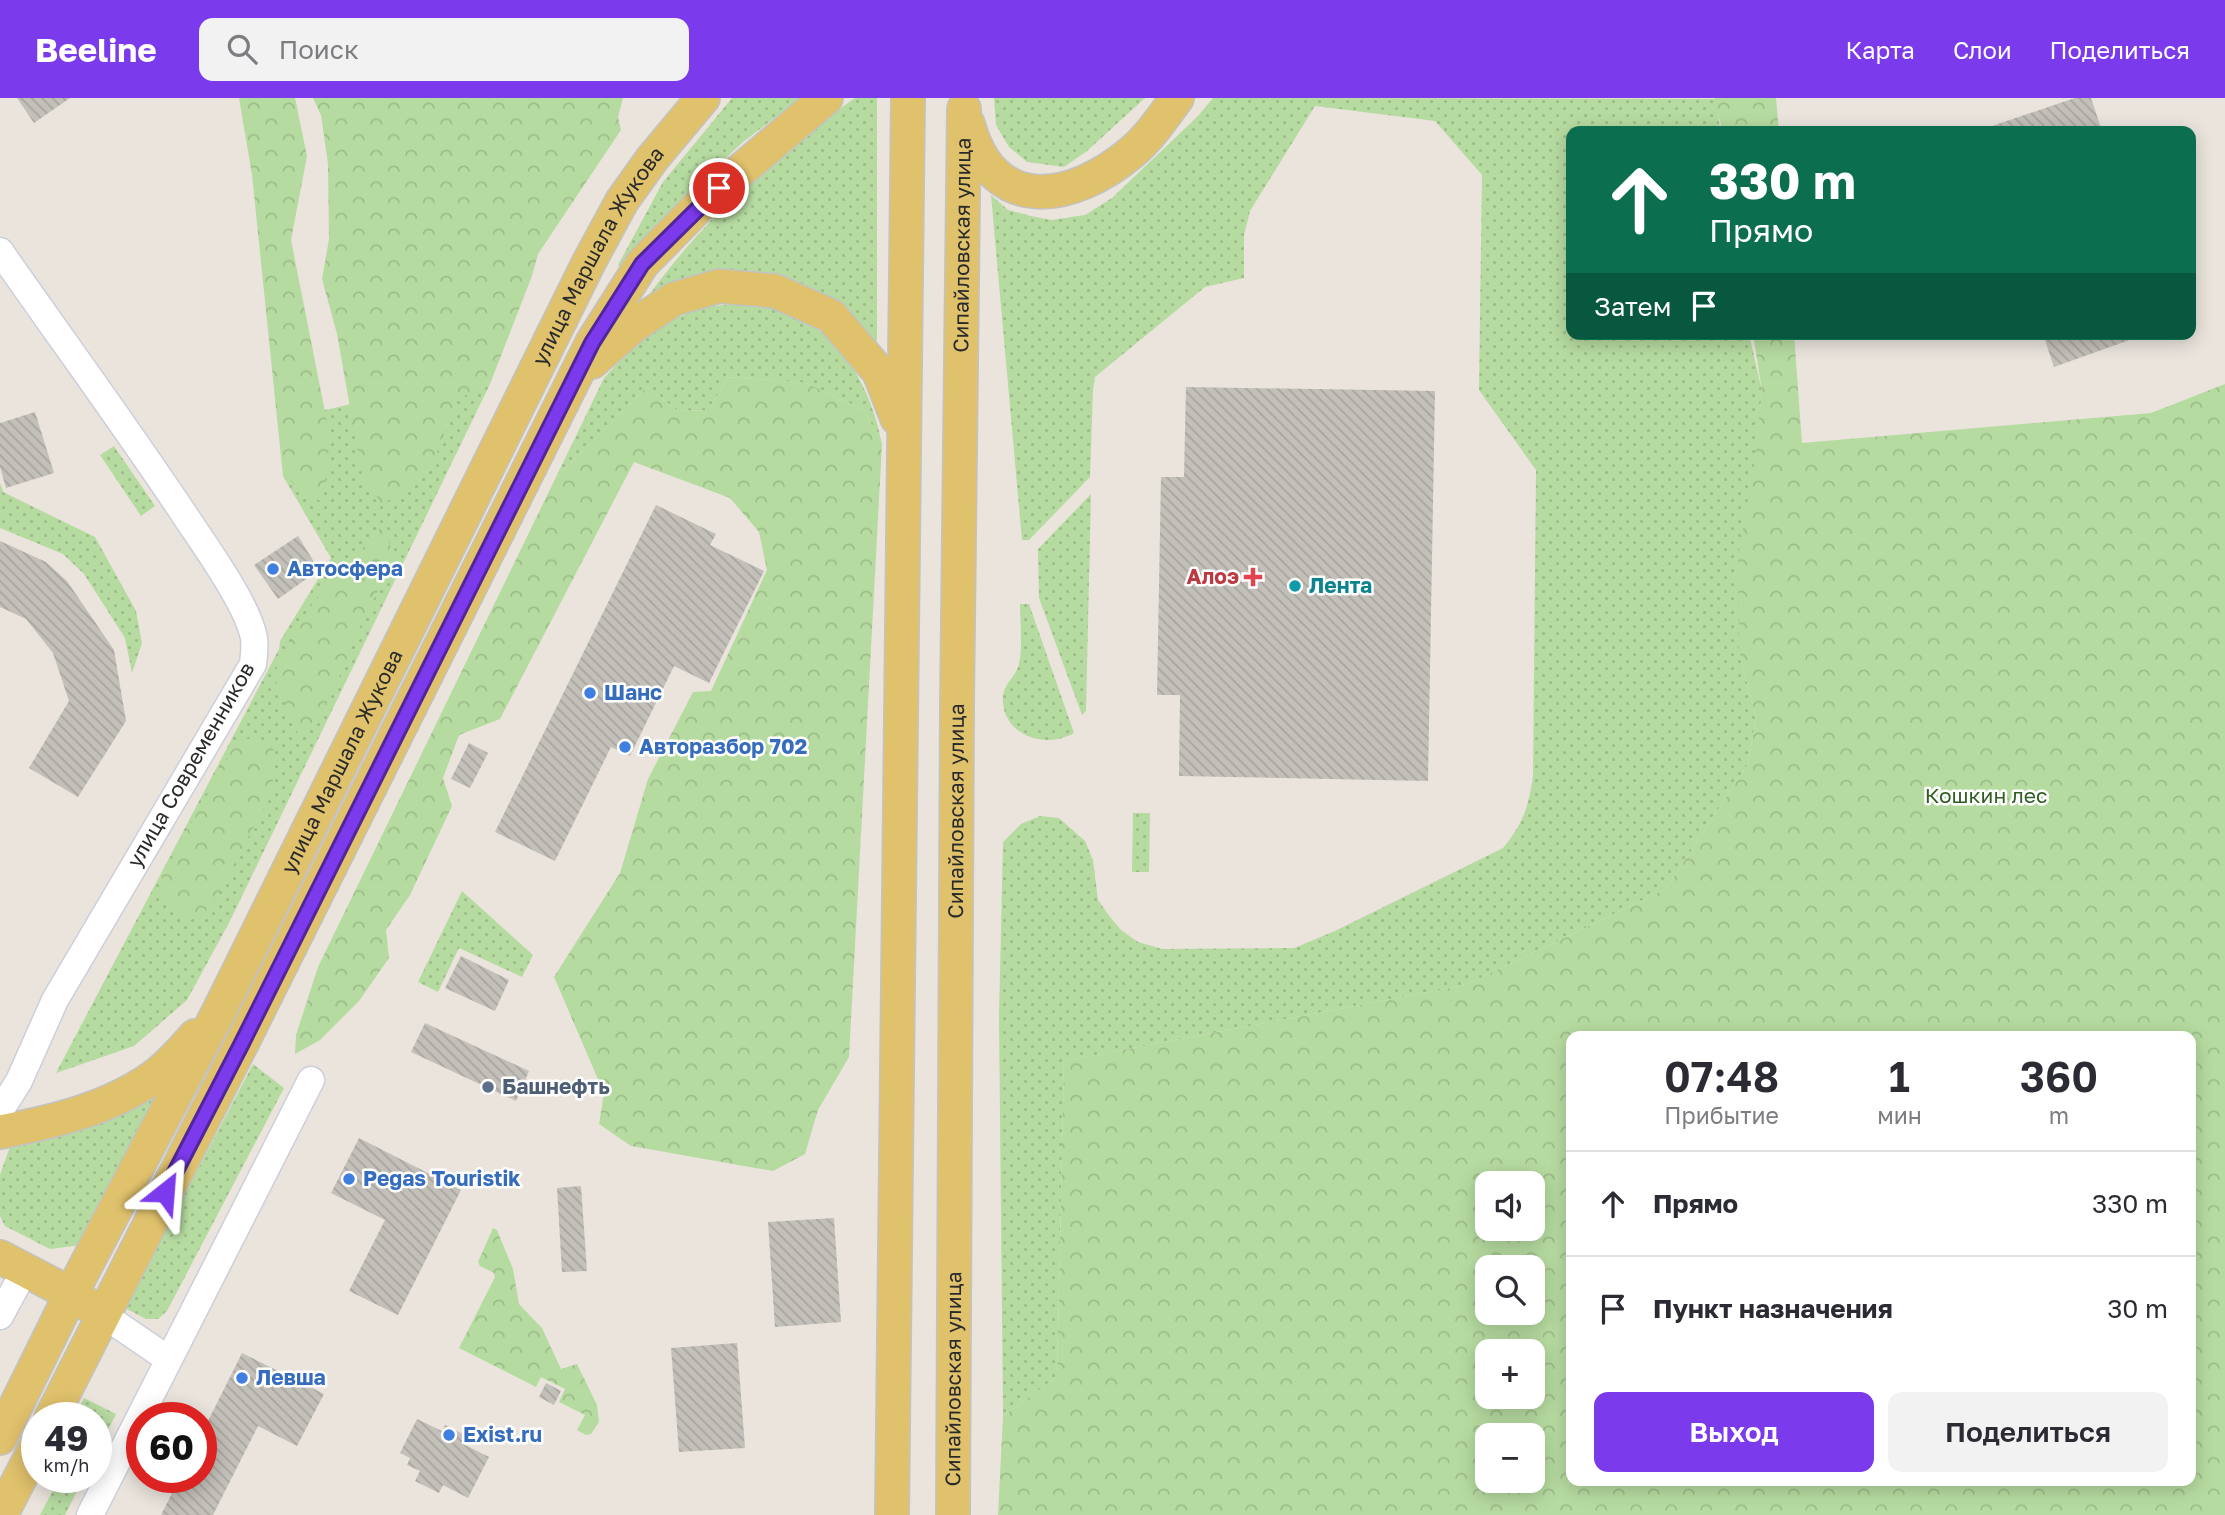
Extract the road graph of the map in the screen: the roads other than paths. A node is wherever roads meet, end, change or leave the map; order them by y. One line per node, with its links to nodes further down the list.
1 (703, 98): 9 (main road, улица Маршала Жукова)
2 (826, 98): 7 (main road, улица Маршала Жукова)
3 (1177, 98): 4 (main road)
4 (964, 104): 24 (main road, Сипайловская улица)
5 (907, 105): 8 (main road)
6 (0, 251): 11 (street, улица Современников)
7 (566, 393): 8 (main road); 15 (main road, улица Маршала Жукова)
8 (903, 432): 23 (main road)
9 (220, 1009): 12 (main road); 14 (main road, улица Маршала Жукова)
10 (311, 1080): 17 (street)
11 (0, 1111)
12 (0, 1132)
13 (12, 1264): 14 (main road); 16 (street)
14 (71, 1294): 15 (main road); 19 (main road, улица Маршала Жукова)
15 (102, 1314): 17 (street); 18 (main road, улица Маршала Жукова)
16 (0, 1316)
17 (168, 1359): 22 (street)
18 (59, 1402)
19 (0, 1438)
20 (21, 1476): 21 (main road)
21 (1, 1515)
22 (90, 1515)
23 (892, 1515)
24 (953, 1515)

